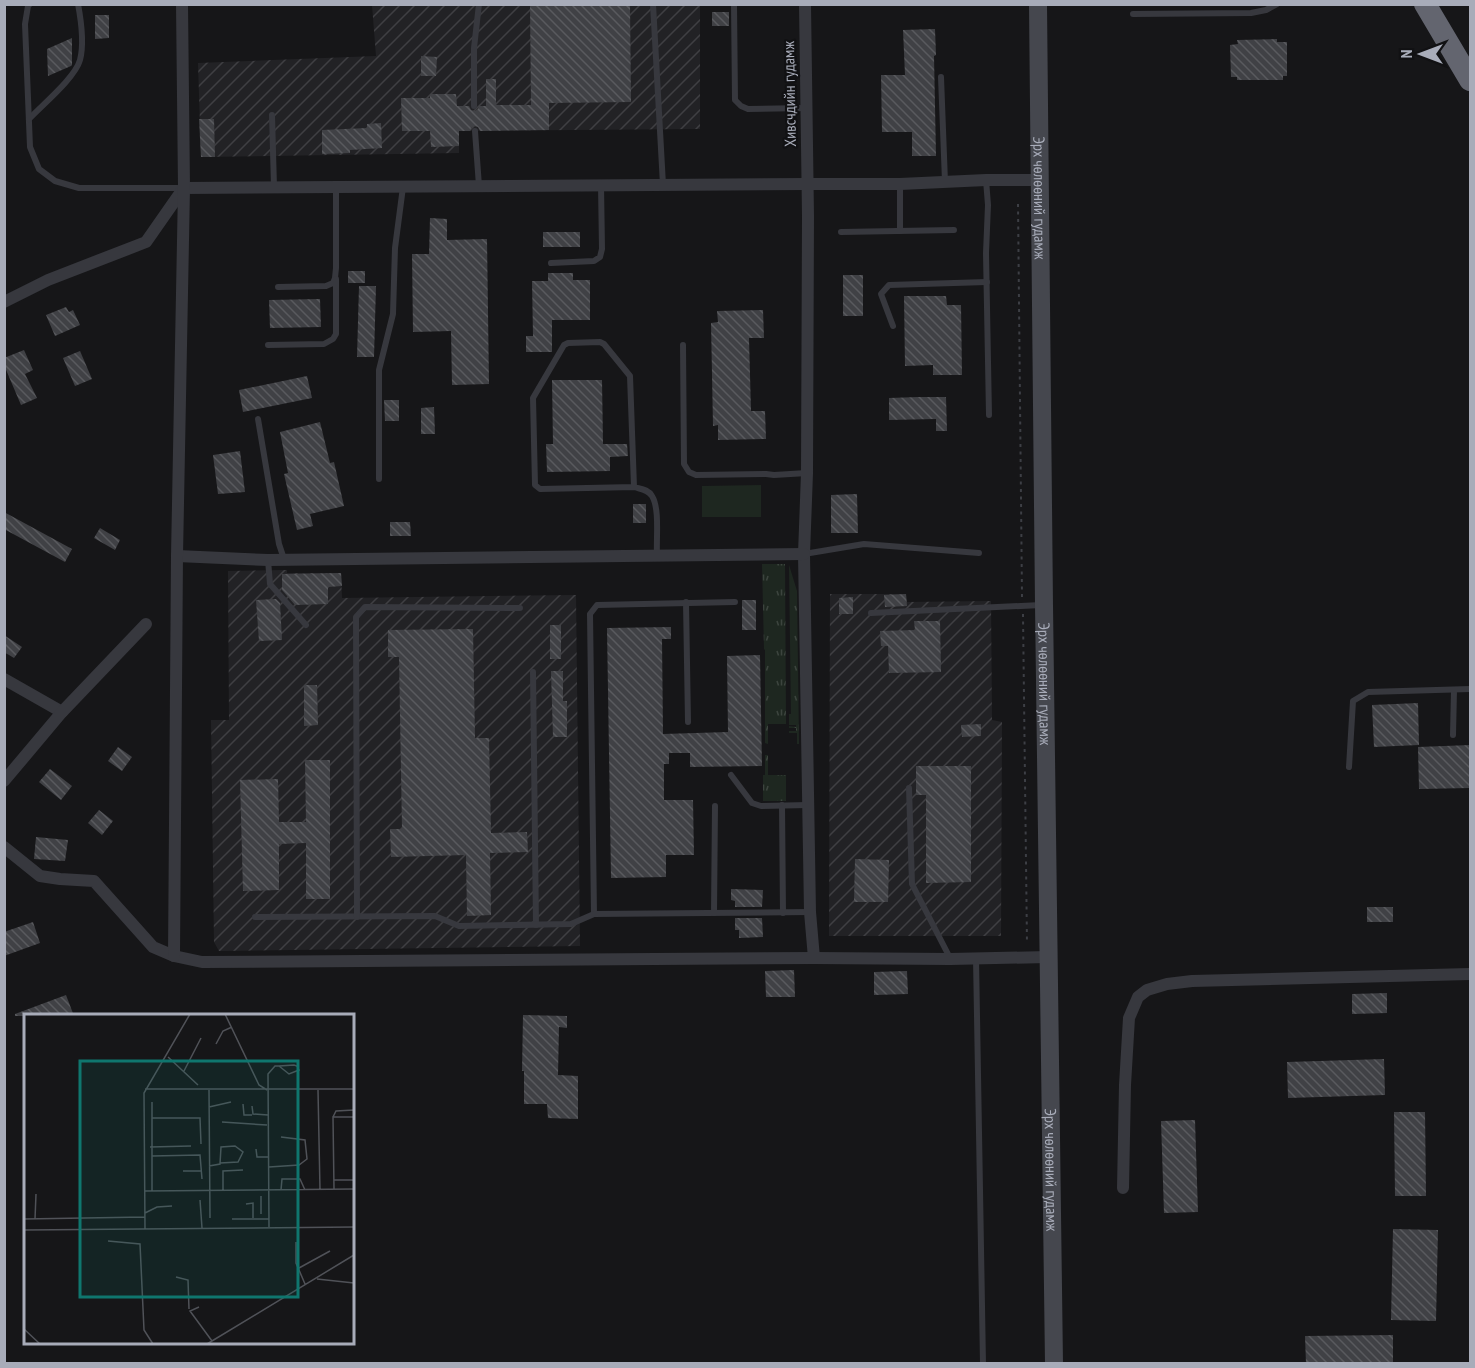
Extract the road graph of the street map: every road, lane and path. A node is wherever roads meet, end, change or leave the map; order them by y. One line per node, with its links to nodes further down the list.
1 (30, 4): 17 (lane)
2 (78, 4): 17 (lane)
3 (182, 4): 30 (street)
4 (479, 4): 14 (lane)
5 (653, 4): 25 (lane)
6 (734, 4): 15 (lane)
7 (805, 4): 15 (street, Хивсчдийн гудамж)
8 (1038, 4): 20 (main road, Эрх чөлөөний гудамж)
9 (1277, 4): 11 (lane)
10 (1425, 4): 13 (highway)
11 (1133, 14)
12 (941, 76): 21 (lane)
13 (1470, 80)
14 (474, 106)
15 (806, 108): 22 (street, Хивсчдийн гудамж)
16 (272, 115): 27 (lane)
17 (29, 120): 30 (lane)
18 (475, 131): 26 (lane)
19 (986, 180): 20 (street); 21 (street); 37 (lane)
20 (1040, 180): 58 (main road, Эрх чөлөөний гудамж)
21 (945, 182): 23 (street)
22 (807, 184): 23 (street); 25 (street); 47 (street, Хивсчдийн гудамж)
23 (900, 184): 33 (lane)
24 (601, 185): 25 (street); 26 (street); 35 (lane)
25 (663, 185)
26 (479, 186): 29 (street)
27 (274, 187): 28 (street); 30 (street)
28 (336, 187): 29 (street); 36 (lane)
29 (403, 187): 48 (lane)
30 (184, 188): 39 (street); 53 (street)
31 (1018, 204): 59 (path)
32 (954, 230): 33 (lane)
33 (900, 231): 34 (lane)
34 (841, 232)
35 (551, 263)
36 (336, 268): 38 (lane); 43 (lane)
37 (987, 282): 40 (lane); 45 (lane)
38 (278, 287)
39 (4, 302)
40 (893, 326)
41 (557, 343): 42 (lane)
42 (568, 343): 49 (lane); 49 (lane)
43 (267, 345)
44 (682, 345): 47 (lane)
45 (989, 415)
46 (258, 419): 54 (lane)
47 (807, 473): 51 (street, Хивсчдийн гудамж)
48 (379, 479)
49 (634, 487): 52 (lane)
50 (979, 553): 51 (lane)
51 (804, 554): 52 (street); 76 (street, Хивсчдийн гудамж)
52 (657, 555): 54 (street)
53 (177, 556): 55 (street); 86 (street)
54 (284, 559): 55 (street)
55 (267, 561): 63 (lane)
56 (686, 602): 57 (lane); 69 (lane); 82 (lane)
57 (735, 602)
58 (1044, 605): 59 (lane); 88 (main road, Эрх чөлөөний гудамж)
59 (1023, 607): 61 (lane); 87 (path)
60 (520, 608): 84 (lane)
61 (871, 613)
62 (146, 624): 68 (street)
63 (306, 626)
64 (533, 672): 85 (lane)
65 (4, 679): 68 (street)
66 (1470, 689): 67 (lane)
67 (1454, 690): 70 (lane); 71 (lane)
68 (62, 712): 73 (street)
69 (688, 722)
70 (1453, 735)
71 (1349, 767)
72 (731, 775): 75 (lane)
73 (4, 781)
74 (909, 788): 91 (lane)
75 (782, 805): 76 (lane); 81 (lane)
76 (809, 805): 79 (street, Хивсчдийн гудамж)
77 (715, 806): 80 (lane)
78 (4, 847): 86 (street)
79 (810, 912): 81 (lane); 89 (street, Хивсчдийн гудамж)
80 (714, 913): 81 (lane); 82 (lane)
81 (783, 913)
82 (594, 914): 85 (lane)
83 (255, 917): 84 (lane)
84 (357, 917): 85 (lane)
85 (536, 925)
86 (174, 956): 89 (street)
87 (1027, 956): 88 (street); 90 (street)
88 (1048, 957): 95 (main road, Эрх чөлөөний гудамж)
89 (814, 958): 91 (street)
90 (976, 958): 91 (street); 94 (lane)
91 (950, 959)
92 (1470, 974): 93 (street)
93 (1124, 1188)
94 (982, 1364)
95 (1054, 1364)

